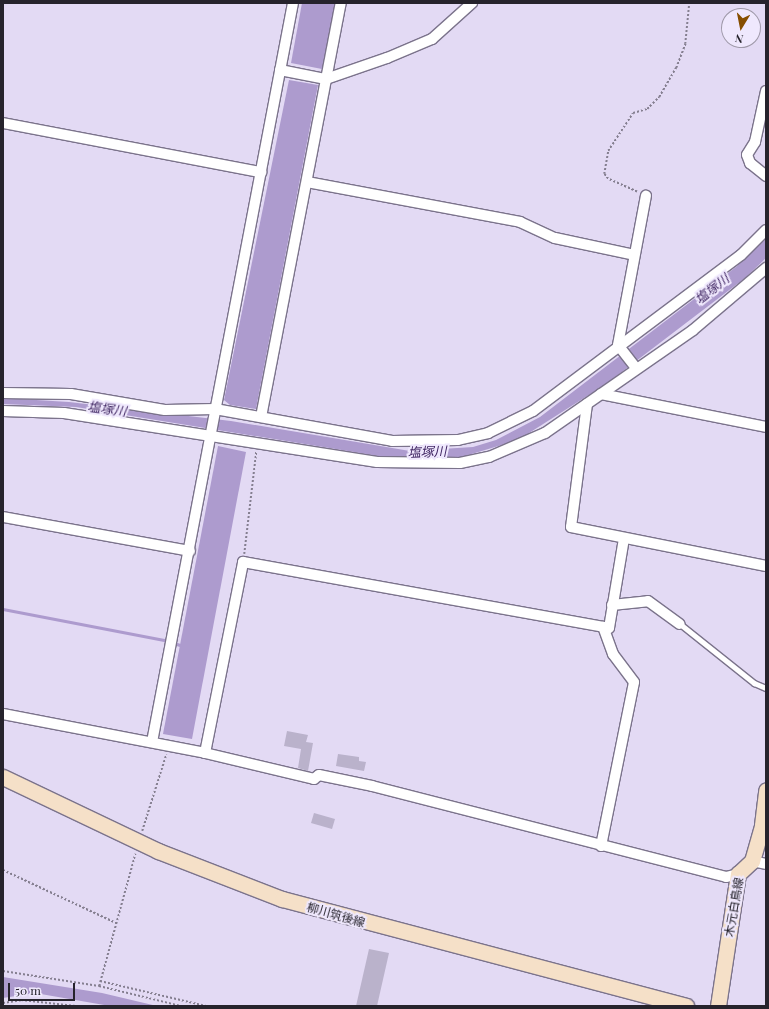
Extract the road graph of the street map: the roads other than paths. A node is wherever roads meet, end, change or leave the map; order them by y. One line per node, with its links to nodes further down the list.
1 (293, 3): 4 (street)
2 (341, 3): 5 (street)
3 (472, 3): 5 (street)
4 (280, 70): 5 (street); 8 (street)
5 (326, 78): 10 (street)
6 (766, 91): 9 (street)
7 (3, 123): 8 (street)
8 (261, 172): 20 (street)
9 (766, 176)
10 (307, 182): 13 (street); 22 (street)
11 (646, 196): 13 (street)
12 (766, 230): 15 (street)
13 (634, 255): 15 (street)
14 (766, 268): 16 (street)
15 (620, 348): 16 (street); 22 (street)
16 (636, 368): 18 (street)
17 (3, 393): 20 (street)
18 (601, 394): 19 (street); 23 (street)
19 (587, 404): 24 (street); 26 (street)
20 (215, 408): 22 (street); 24 (street)
21 (3, 411): 24 (street)
22 (261, 417)
23 (766, 427)
24 (209, 437): 27 (street)
25 (3, 516): 27 (street)
26 (624, 538): 28 (street); 29 (street)
27 (190, 551): 34 (street)
28 (766, 566)
29 (612, 606): 30 (street); 31 (street)
30 (680, 624): 32 (lane)
31 (603, 628): 35 (street); 38 (street)
32 (766, 688)
33 (3, 714): 34 (street)
34 (152, 742): 35 (street)
35 (205, 753): 38 (street)
36 (3, 777): 41 (main road, 柳川筑後線)
37 (766, 790): 39 (main road, 木元白鳥線)
38 (601, 846): 40 (street)
39 (759, 862): 40 (main road, 木元白鳥線)
40 (738, 874): 42 (main road, 木元白鳥線)
41 (686, 1006)
42 (718, 1006)

